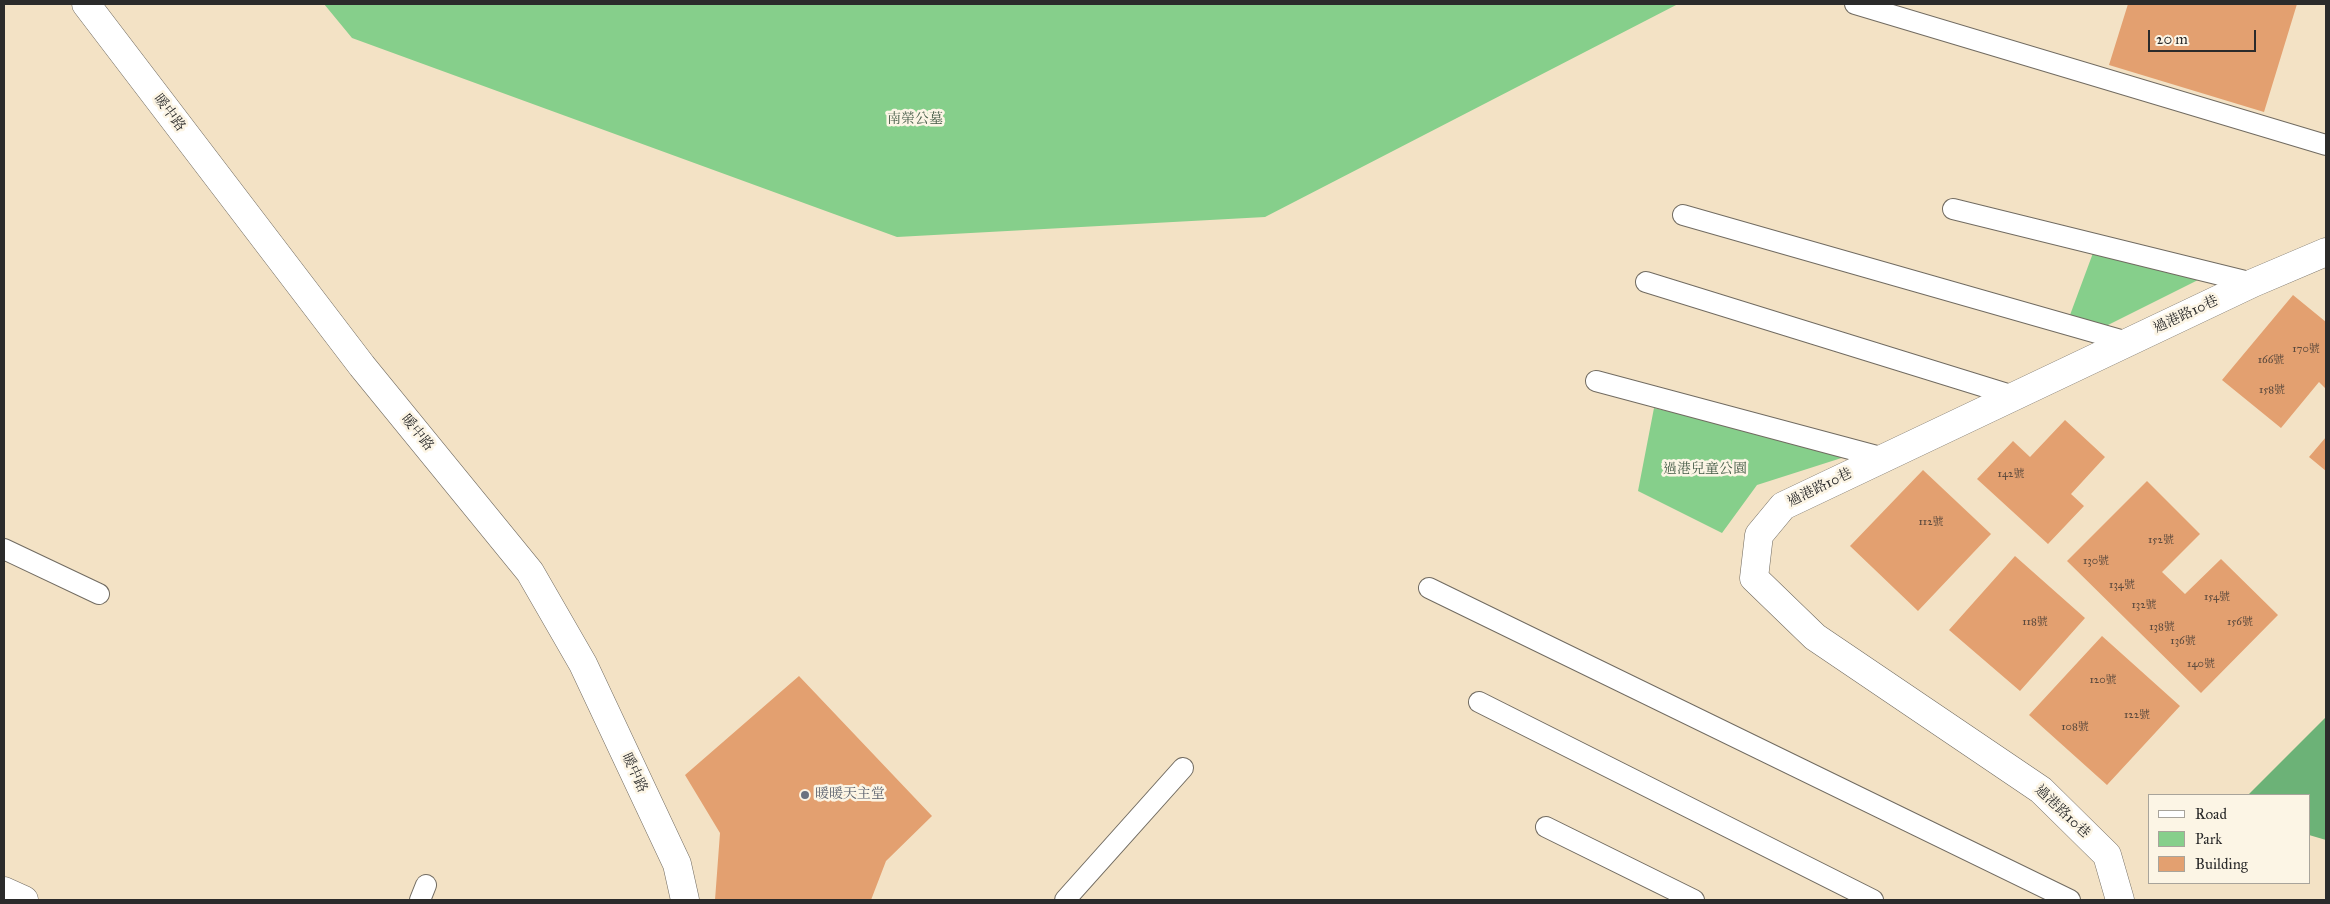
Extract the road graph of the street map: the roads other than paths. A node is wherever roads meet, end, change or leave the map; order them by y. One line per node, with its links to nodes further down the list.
1 (86, 4): 21 (street, 暖中路)
2 (1855, 4): 3 (lane)
3 (2326, 145)
4 (1953, 209): 8 (lane)
5 (1683, 215): 9 (lane)
6 (2326, 252): 8 (street, 過港路10巷)
7 (1646, 282): 11 (lane)
8 (2253, 283): 9 (street, 過港路10巷)
9 (2128, 342): 11 (street, 過港路10巷)
10 (1596, 381): 12 (lane)
11 (2014, 396): 12 (street, 過港路10巷)
12 (1884, 458): 26 (street, 過港路10巷)
13 (4, 549): 15 (lane)
14 (1429, 588): 25 (lane)
15 (99, 594)
16 (1479, 702): 24 (lane)
17 (1183, 768): 22 (lane)
18 (1546, 827): 23 (lane)
19 (4, 891): 20 (street)
20 (24, 900)
21 (685, 900)
22 (1065, 900)
23 (1694, 900)
24 (1873, 900)
25 (2070, 900)
26 (2120, 900)

